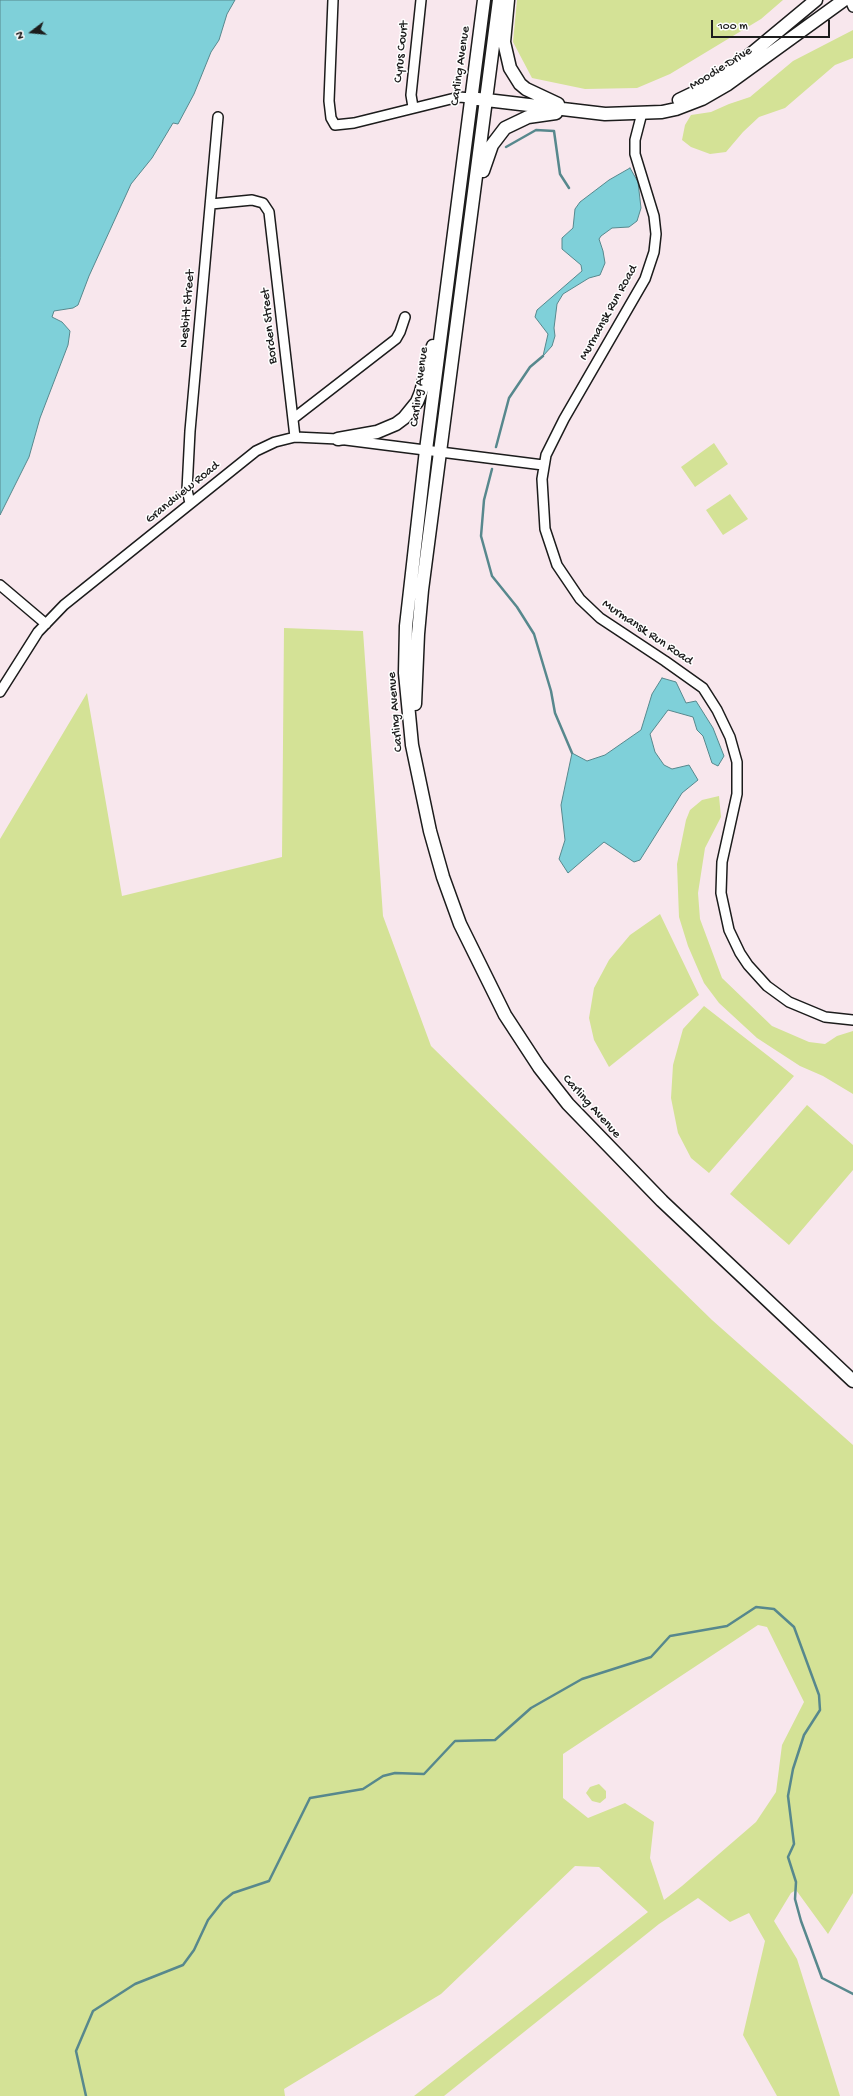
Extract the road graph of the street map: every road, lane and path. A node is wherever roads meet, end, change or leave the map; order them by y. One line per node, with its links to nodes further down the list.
1 (333, 0): 12 (street)
2 (421, 0): 12 (street, Cyrus Court)
3 (484, 0): 10 (main road, Carling Avenue)
4 (499, 0): 11 (main road, Carling Avenue)
5 (508, 0): 13 (main road)
6 (816, 0): 14 (main road, Moodie Drive)
7 (844, 0): 14 (main road, Moodie Drive)
8 (850, 0): 9 (street)
9 (853, 7)
10 (471, 98): 11 (main road, Moodie Drive); 12 (street); 18 (main road, Carling Avenue)
11 (486, 100): 13 (main road, Moodie Drive); 17 (main road, Carling Avenue)
12 (413, 107)
13 (578, 112): 14 (main road, Moodie Drive); 17 (main road)
14 (642, 113): 25 (street, Murmansk Run Road)
15 (218, 117): 16 (street, Nesbitt Street)
16 (211, 204): 20 (street, Borden Street); 26 (street, Nesbitt Street)
17 (471, 219): 24 (main road, Carling Avenue)
18 (447, 291): 22 (main road); 23 (main road, Carling Avenue)
19 (405, 317): 20 (street)
20 (294, 418): 21 (street, Borden Street)
21 (295, 437): 22 (street, Grandview Road); 26 (street, Grandview Road)
22 (338, 439): 23 (street, Grandview Road)
23 (426, 450): 24 (street, Grandview Road); 30 (main road, Carling Avenue)
24 (440, 452): 25 (street, Grandview Road); 30 (main road, Carling Avenue)
25 (543, 465): 31 (street, Murmansk Run Road)
26 (190, 503): 28 (street, Grandview Road)
27 (0, 585): 28 (street)
28 (46, 624): 29 (street, Grandview Road)
29 (0, 692)
30 (418, 779): 32 (main road, Carling Avenue)
31 (853, 1020)
32 (853, 1381)

